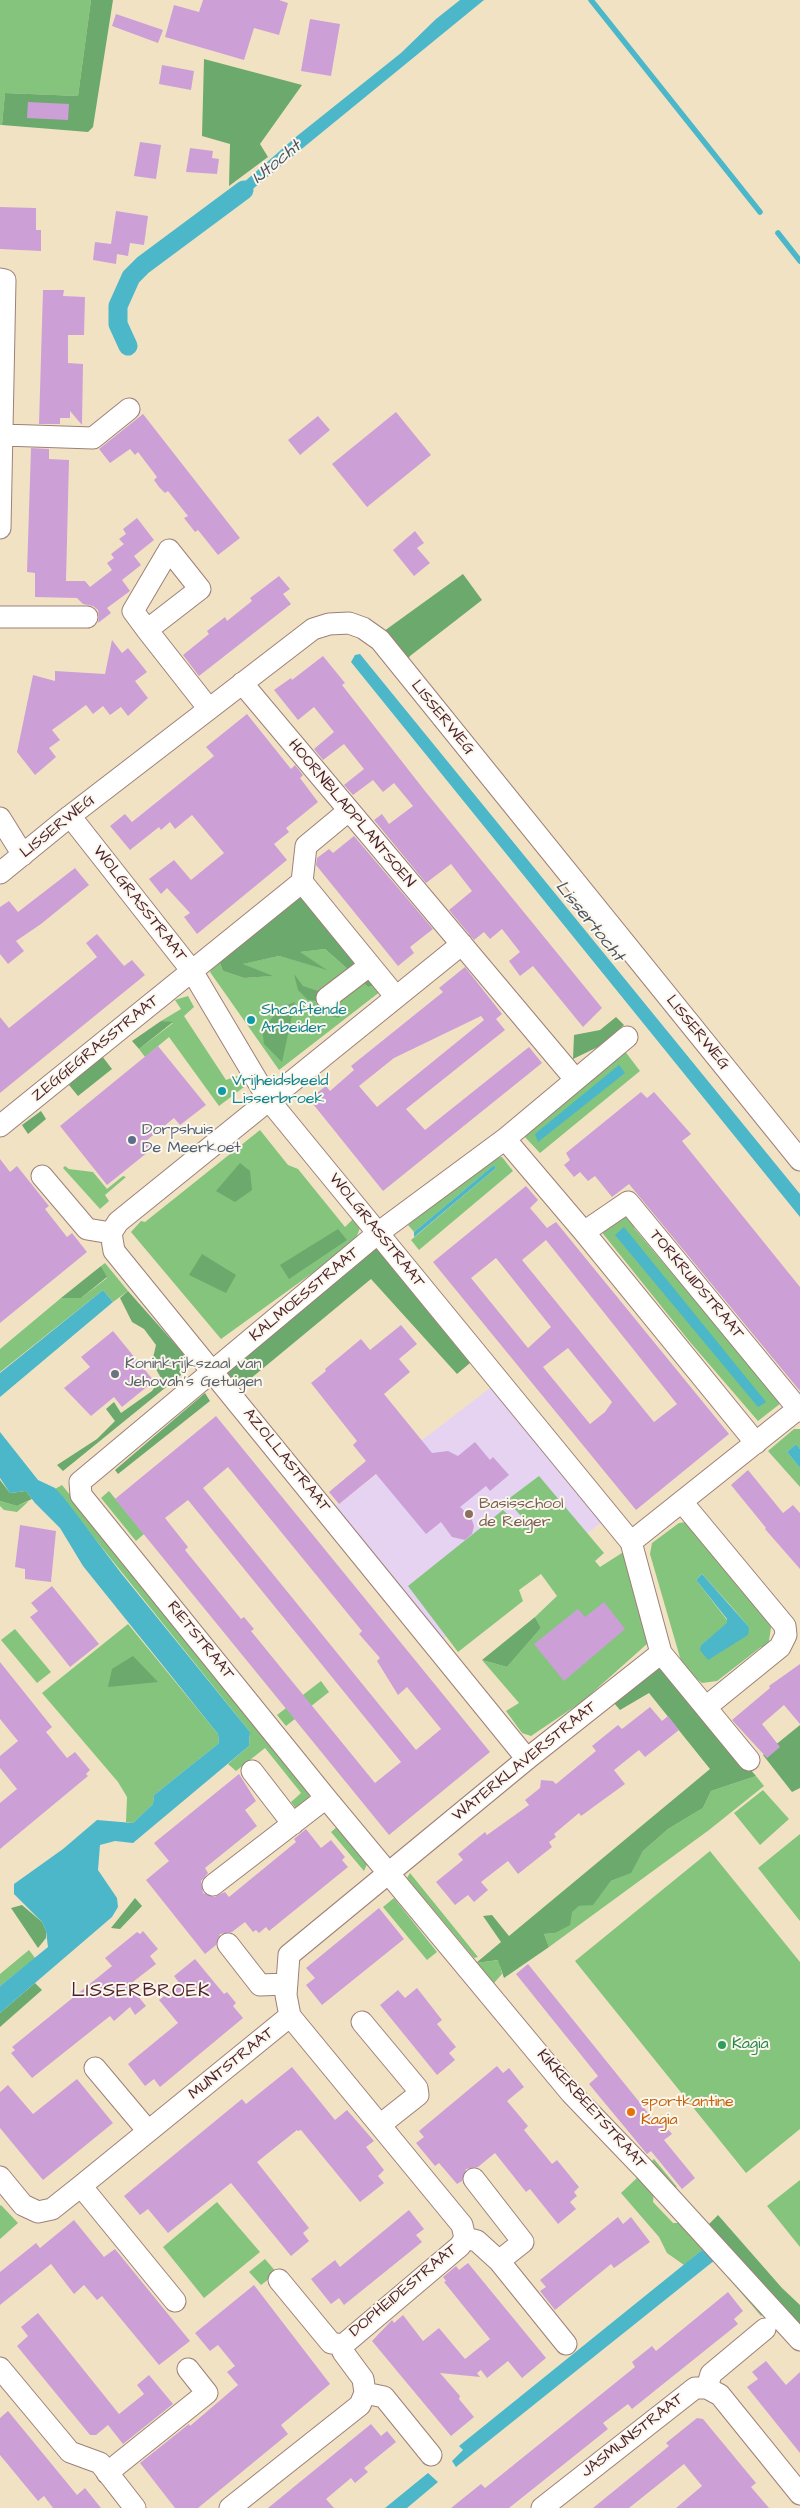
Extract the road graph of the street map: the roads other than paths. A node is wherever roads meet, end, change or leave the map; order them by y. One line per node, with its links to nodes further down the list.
1 (0, 279): 3 (street)
2 (129, 408): 3 (street)
3 (3, 435): 4 (street)
4 (0, 528)
5 (0, 616): 6 (street)
6 (87, 617)
7 (147, 630): 9 (street)
8 (242, 683): 9 (street, LISSERWEG); 16 (street, HOORNBLADPLANTSOEN); 26 (street, LISSERWEG)
9 (209, 709): 10 (street, LISSERWEG)
10 (70, 816): 13 (street, LISSERWEG); 18 (street, WOLGRASSTRAAT)
11 (341, 817): 15 (street, HOORNBLADPLANTSOEN)
12 (0, 818): 13 (street)
13 (23, 855): 14 (street, LISSERWEG)
14 (0, 873)
15 (302, 882): 17 (street); 18 (street)
16 (462, 944): 19 (street); 22 (street, HOORNBLADPLANTSOEN)
17 (369, 966): 19 (street); 20 (street)
18 (192, 971): 23 (street, WOLGRASSTRAAT); 24 (street, ZEGGEGRASSTRAAT)
19 (396, 997): 23 (street)
20 (327, 998)
21 (627, 1037): 22 (street, KALMOESSTRAAT)
22 (575, 1079): 25 (street, KALMOESSTRAAT)
23 (268, 1099): 29 (street); 30 (street, WOLGRASSTRAAT)
24 (0, 1126)
25 (505, 1139): 28 (street); 30 (street, KALMOESSTRAAT)
26 (800, 1160)
27 (42, 1176): 29 (street)
28 (584, 1232): 32 (street, TORKRUIDSTRAAT); 33 (street)
29 (111, 1233): 31 (street, AZOLLASTRAAT)
30 (378, 1233): 31 (street, KALMOESSTRAAT); 36 (street, WOLGRASSTRAAT)
31 (214, 1372): 34 (street, KALMOESSTRAAT); 39 (street, AZOLLASTRAAT)
32 (799, 1410): 33 (street, TORKRUIDSTRAAT)
33 (756, 1443): 35 (street, TORKRUIDSTRAAT)
34 (80, 1482): 42 (street, RIETSTRAAT)
35 (682, 1502): 36 (street, TORKRUIDSTRAAT); 38 (street)
36 (631, 1542): 37 (street, WOLGRASSTRAAT)
37 (661, 1653): 38 (street); 39 (street, WATERKLAVERSTRAAT)
38 (706, 1707): 40 (street)
39 (527, 1759): 44 (street, WATERKLAVERSTRAAT)
40 (749, 1760)
41 (252, 1771): 43 (street)
42 (326, 1798): 43 (street); 44 (street, RIETSTRAAT)
43 (293, 1824): 45 (street)
44 (390, 1873): 47 (street, MUNTSTRAAT); 61 (street, KIKKERBEETSTRAAT)
45 (213, 1886)
46 (228, 1944): 47 (street)
47 (287, 1984): 48 (street, MUNTSTRAAT)
48 (290, 2016): 51 (street, DOPHEIDESTRAAT); 52 (street, MUNTSTRAAT)
49 (362, 2022): 51 (street)
50 (95, 2068): 52 (street)
51 (380, 2125): 56 (street, DOPHEIDESTRAAT)
52 (148, 2131): 54 (street, MUNTSTRAAT)
53 (474, 2179): 57 (street)
54 (81, 2186): 55 (street, MUNTSTRAAT); 59 (street)
55 (3, 2187)
56 (465, 2238): 57 (street, DOPHEIDESTRAAT); 63 (street, DOPHEIDESTRAAT)
57 (499, 2261): 62 (street, DOPHEIDESTRAAT)
58 (279, 2280): 63 (street, DOPHEIDESTRAAT)
59 (175, 2301)
60 (765, 2329): 66 (street)
61 (800, 2340)
62 (566, 2344)
63 (343, 2345): 67 (street, DOPHEIDESTRAAT)
64 (0, 2368): 69 (street)
65 (188, 2369): 69 (street)
66 (707, 2388): 70 (street); 73 (street, JASMIJNSTRAAT)
67 (365, 2393): 68 (street); 72 (street)
68 (431, 2455)
69 (107, 2472): 71 (street)
70 (800, 2494)
71 (135, 2508)
72 (230, 2508)
73 (542, 2508)

